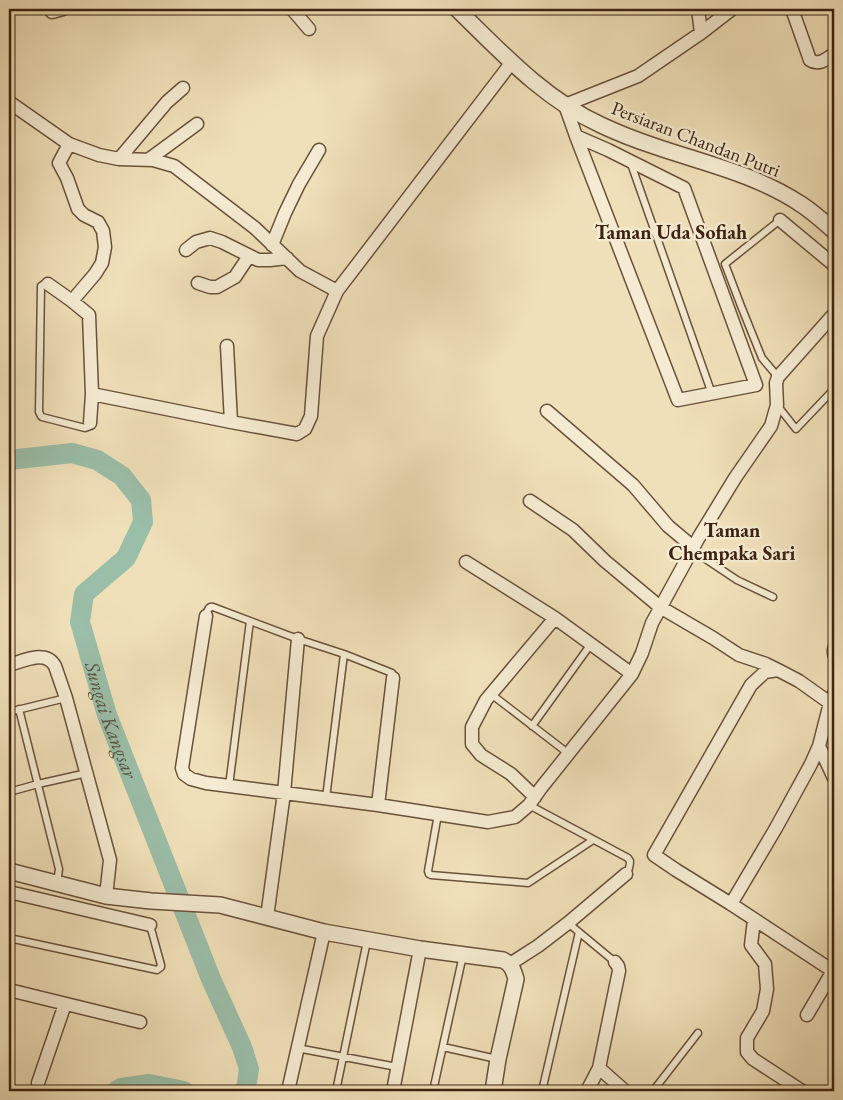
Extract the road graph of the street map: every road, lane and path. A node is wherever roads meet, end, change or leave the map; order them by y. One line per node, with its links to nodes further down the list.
1 (292, 9): 6 (street)
2 (456, 9): 9 (street, Persiaran Chandan Putri)
3 (698, 9): 7 (street)
4 (732, 9): 7 (street)
5 (792, 9): 8 (street)
6 (309, 29)
7 (701, 33): 12 (street)
8 (834, 54)
9 (512, 62): 12 (street, Persiaran Chandan Putri); 29 (street)
10 (183, 88): 17 (street)
11 (9, 102): 15 (street)
12 (565, 105): 14 (street); 21 (street, Persiaran Chandan Putri)
13 (197, 124): 18 (street)
14 (576, 136): 19 (street); 36 (street)
15 (69, 144): 17 (street); 30 (street)
16 (319, 150): 22 (street)
17 (119, 159): 18 (street)
18 (148, 160): 22 (street)
19 (630, 160): 36 (lane); 36 (street)
20 (780, 220): 26 (street); 33 (lane)
21 (834, 232)
22 (272, 245): 25 (street)
23 (186, 250): 24 (street)
24 (249, 256): 25 (street); 27 (street)
25 (287, 258): 29 (street)
26 (834, 265)
27 (198, 283)
28 (48, 284): 30 (street); 40 (lane)
29 (336, 291): 39 (street)
30 (72, 301): 35 (street)
31 (834, 314): 33 (street)
32 (227, 346): 39 (street)
33 (778, 376): 37 (street)
34 (834, 389): 37 (lane)
35 (92, 394): 39 (street); 40 (street)
36 (712, 394)
37 (777, 405): 42 (street)
38 (547, 411): 42 (street)
39 (231, 422)
40 (90, 423)
41 (530, 501): 45 (street)
42 (692, 549): 44 (lane); 45 (street)
43 (466, 562): 47 (street)
44 (773, 596)
45 (660, 607): 55 (street); 56 (street)
46 (206, 616): 48 (lane); 69 (street)
47 (555, 618): 51 (street); 58 (street)
48 (250, 621): 49 (lane); 69 (lane)
49 (298, 639): 52 (lane); 71 (street)
50 (834, 640): 53 (lane)
51 (591, 644): 56 (street); 63 (lane)
52 (344, 654): 57 (lane); 72 (lane)
53 (834, 659)
54 (9, 665): 59 (street)
55 (778, 670): 60 (street); 82 (street)
56 (632, 674): 65 (street)
57 (393, 678): 74 (street)
58 (491, 694): 63 (lane); 73 (street)
59 (66, 698): 61 (lane); 66 (street)
60 (832, 698): 64 (street)
61 (19, 709): 62 (lane); 68 (lane)
62 (9, 712)
63 (532, 726): 65 (lane)
64 (819, 746): 67 (street); 82 (street)
65 (568, 754): 73 (street)
66 (87, 773): 68 (lane); 81 (street)
67 (834, 778)
68 (38, 784): 70 (lane); 79 (lane)
69 (228, 786): 71 (street)
70 (9, 792)
71 (284, 793): 72 (street); 83 (street)
72 (326, 798): 74 (street)
73 (532, 801): 75 (street); 76 (lane)
74 (378, 805): 75 (street)
75 (438, 814): 76 (lane)
76 (593, 840): 78 (lane)
77 (9, 871): 79 (street)
78 (626, 874): 85 (street)
79 (57, 884): 81 (street)
80 (9, 892): 86 (street)
81 (106, 896): 83 (street)
82 (731, 904): 84 (street)
83 (268, 917): 87 (street)
84 (754, 920): 95 (street); 117 (street)
85 (568, 923): 88 (lane); 94 (street)
86 (150, 925): 89 (lane)
87 (324, 932): 90 (street); 102 (street)
88 (579, 932): 93 (lane); 113 (lane)
89 (9, 938)
90 (367, 940): 91 (street); 103 (lane)
91 (420, 949): 92 (street); 105 (street)
92 (463, 955): 94 (street); 101 (lane)
93 (615, 962): 106 (street)
94 (510, 964): 104 (street)
95 (834, 970): 98 (street)
96 (9, 990): 97 (street)
97 (65, 1004): 99 (street); 107 (street)
98 (807, 1015)
99 (140, 1022)
100 (698, 1033): 116 (lane)
101 (443, 1047): 104 (lane); 111 (lane)
102 (298, 1048): 103 (lane); 108 (street)
103 (342, 1057): 105 (lane); 109 (lane)
104 (498, 1059): 112 (street)
105 (397, 1067): 110 (street)
106 (599, 1068): 114 (street); 115 (street)
107 (38, 1083)
108 (288, 1091)
109 (336, 1091)
110 (393, 1091)
111 (433, 1091)
112 (493, 1091)
113 (542, 1091)
114 (587, 1091)
115 (625, 1091)
116 (653, 1091)
117 (802, 1091)

